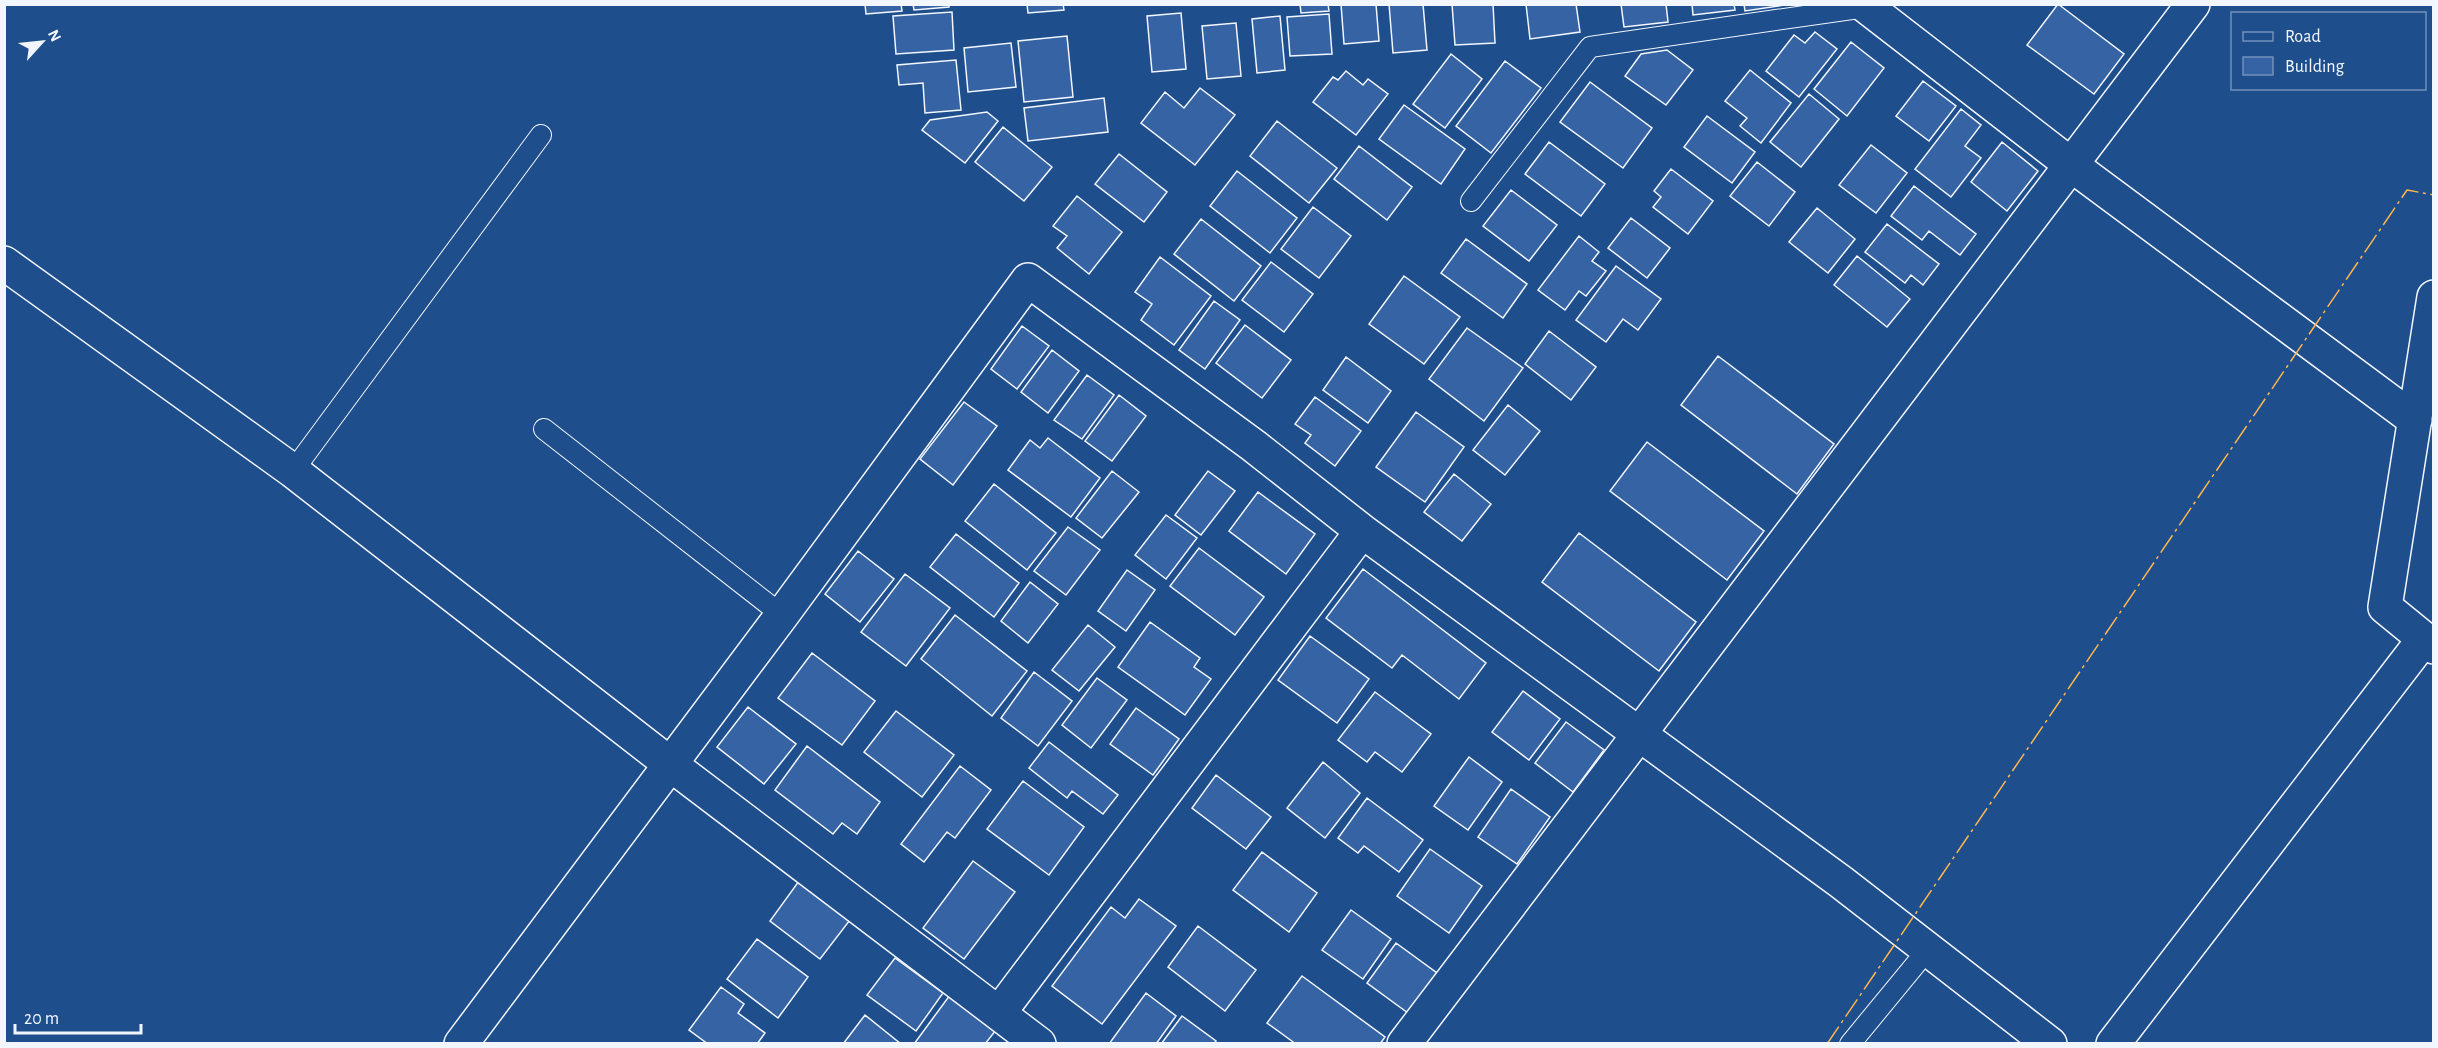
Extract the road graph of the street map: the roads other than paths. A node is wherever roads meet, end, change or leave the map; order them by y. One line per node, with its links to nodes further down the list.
1 (2193, 4): 4 (street)
2 (1865, 6): 4 (street); 5 (lane)
3 (541, 135): 10 (lane)
4 (2070, 164): 8 (street); 14 (street)
5 (1471, 201)
6 (4, 263): 10 (street)
7 (2433, 297): 8 (street)
8 (2415, 420): 13 (street)
9 (544, 429): 12 (lane)
10 (293, 471): 15 (street)
11 (1362, 531): 12 (street); 14 (street); 17 (street)
12 (782, 615): 15 (street)
13 (2429, 643): 23 (street)
14 (1640, 733): 16 (street); 20 (street)
15 (670, 764): 17 (street); 18 (street)
16 (1929, 948): 21 (lane); 22 (street)
17 (999, 1013): 19 (street)
18 (461, 1044)
19 (1040, 1044)
20 (1404, 1044)
21 (1850, 1044)
22 (2050, 1044)
23 (2113, 1044)

